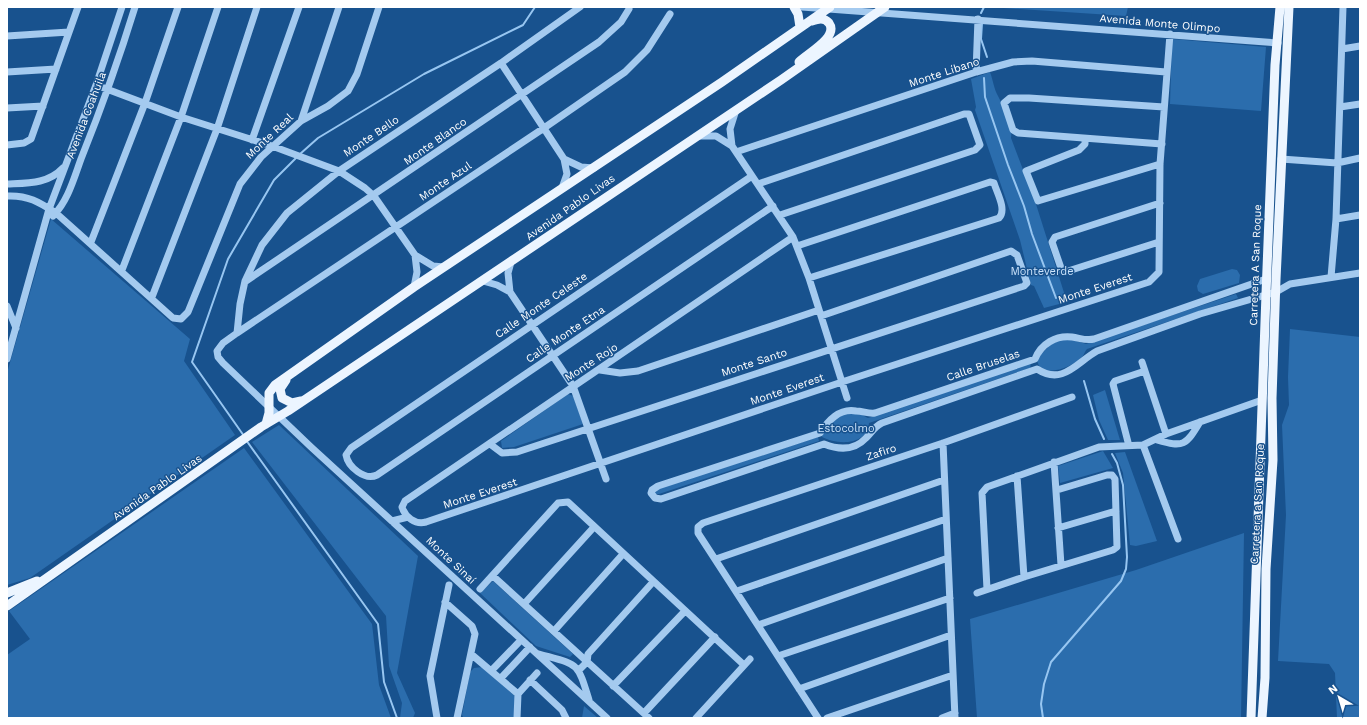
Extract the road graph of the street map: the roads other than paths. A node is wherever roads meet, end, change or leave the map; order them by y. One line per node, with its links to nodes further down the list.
1 (78, 7): 24 (street)
2 (122, 7): 36 (street, Avenida Coahuila)
3 (135, 7): 37 (street, Avenida Coahuila)
4 (178, 7): 39 (street)
5 (218, 7): 46 (street)
6 (257, 7): 49 (street)
7 (299, 7): 52 (street)
8 (339, 7): 47 (street)
9 (379, 7): 47 (street, Monte Real)
10 (580, 7): 30 (street, Monte Bello)
11 (794, 7): 23 (main road)
12 (802, 7): 17 (street, Avenida Monte Olimpo)
13 (885, 7): 19 (main road, Avenida Pablo Livas)
14 (1280, 7): 27 (main road, Carretera A San Roque)
15 (1289, 7): 59 (main road, Carretera A San Roque)
16 (1343, 7): 29 (street)
17 (828, 8): 19 (street, Avenida Monte Olimpo); 22 (main road, Avenida Pablo Livas)
18 (629, 10): 38 (street, Monte Blanco)
19 (875, 13): 21 (street, Avenida Monte Olimpo); 35 (main road, Avenida Pablo Livas)
20 (670, 14): 48 (street, Monte Azul)
21 (978, 19): 25 (street, Avenida Monte Olimpo); 33 (street)
22 (808, 21): 23 (main road, Avenida Pablo Livas); 35 (main road)
23 (800, 28): 63 (main road, Avenida Pablo Livas)
24 (69, 32): 26 (street); 31 (street)
25 (1170, 34): 27 (street, Avenida Monte Olimpo); 34 (street)
26 (7, 36)
27 (1278, 43): 91 (main road, Carretera A San Roque)
28 (1360, 46): 29 (street)
29 (1342, 49): 43 (street)
30 (501, 63): 38 (street); 64 (street, Monte Bello)
31 (56, 69): 32 (street); 41 (street)
32 (7, 72)
33 (976, 72): 34 (street, Monte Líbano); 56 (street, Monte Líbano)
34 (1166, 72): 42 (street)
35 (781, 80): 45 (main road, Avenida Pablo Livas)
36 (96, 85): 37 (street); 61 (street, Avenida Coahuila)
37 (109, 89): 39 (street); 74 (street, Avenida Coahuila)
38 (523, 94): 48 (street); 70 (street, Monte Blanco)
39 (145, 103): 46 (street); 81 (street)
40 (1360, 104): 43 (street)
41 (43, 106): 44 (street); 54 (street)
42 (1164, 107): 51 (street); 53 (street)
43 (1340, 107): 60 (street)
44 (7, 108)
45 (736, 110): 50 (main road, Avenida Pablo Livas); 56 (street)
46 (181, 117): 49 (street); 87 (street)
47 (301, 121): 55 (street, Monte Real)
48 (544, 128): 58 (street); 79 (street, Monte Azul)
49 (217, 129): 52 (street); 99 (street)
50 (699, 136): 56 (street); 85 (main road, Avenida Pablo Livas)
51 (1085, 139): 53 (street); 62 (street)
52 (252, 140): 55 (street)
53 (1162, 144): 62 (street)
54 (7, 145)
55 (272, 146): 64 (street); 99 (street, Monte Real)
56 (734, 149): 65 (street)
57 (1360, 158): 60 (street)
58 (564, 159): 63 (street); 68 (street)
59 (1281, 159): 60 (street); 97 (main road, Carretera A San Roque)
60 (1337, 162): 77 (street)
61 (66, 164): 66 (street); 73 (street, Avenida Coahuila)
62 (1160, 164): 71 (street)
63 (595, 168): 68 (main road, Avenida Pablo Livas)
64 (339, 171): 70 (street); 93 (street, Monte Bello)
65 (752, 176): 67 (street); 103 (street, Calle Monte Celeste)
66 (7, 184)
67 (758, 184): 72 (street); 75 (street)
68 (562, 189): 86 (main road, Avenida Pablo Livas)
69 (7, 196): 73 (street)
70 (374, 196): 79 (street); 93 (street, Monte Blanco)
71 (1160, 203): 82 (street); 82 (street)
72 (773, 206): 75 (street); 110 (street, Calle Monte Etna)
73 (49, 209): 74 (street); 78 (street, Avenida Coahuila)
74 (56, 213): 78 (street, Avenida Coahuila); 81 (street)
75 (780, 215): 80 (street)
76 (1360, 215): 77 (street)
77 (1336, 219): 90 (street)
78 (46, 224): 104 (street, Avenida Coahuila)
79 (396, 227): 84 (street); 105 (street, Monte Azul)
80 (793, 237): 83 (street); 115 (street, Monte Rojo)
81 (91, 242): 87 (street)
82 (1159, 242): 118 (street, Monte Everest)
83 (797, 246): 89 (street); 89 (street)
84 (415, 255): 86 (street); 95 (street)
85 (511, 262): 92 (main road, Avenida Pablo Livas); 96 (street)
86 (445, 267): 95 (main road, Avenida Pablo Livas)
87 (122, 270): 99 (street)
88 (1360, 272): 90 (street)
89 (809, 278): 102 (street)
90 (1331, 278): 97 (street)
91 (1266, 279): 94 (street, Calle Bruselas); 98 (main road, Carretera A San Roque)
92 (483, 281): 96 (street); 122 (main road, Avenida Pablo Livas)
93 (245, 282): 105 (street, Monte Bello)
94 (1251, 284): 100 (street); 112 (street, Calle Bruselas)
95 (414, 287): 117 (main road, Avenida Pablo Livas)
96 (510, 292): 103 (street)
97 (1276, 292): 98 (street); 138 (main road, Carretera a San Roque)
98 (1266, 294): 100 (street); 123 (main road, Carretera A San Roque)
99 (152, 297)
100 (1255, 297): 114 (street)
101 (7, 306): 104 (street)
102 (820, 313): 108 (street); 108 (street, Monte Santo); 115 (street)
103 (531, 324): 110 (street); 142 (street, Calle Monte Celeste)
104 (16, 328): 107 (street, Avenida Coahuila)
105 (237, 333): 109 (street, Monte Azul)
106 (7, 340): 107 (street)
107 (10, 348): 111 (street, Avenida Coahuila)
108 (832, 348): 118 (street); 128 (street, Monte Santo)
109 (217, 351): 124 (street, Monte Sinaí)
110 (553, 356): 119 (street); 142 (street, Calle Monte Etna)
111 (7, 359)
112 (1034, 359): 114 (street); 129 (street, Calle Bruselas)
113 (1142, 362): 116 (street)
114 (1037, 369): 135 (street, Calle Bruselas)
115 (600, 370): 119 (street, Monte Rojo)
116 (1145, 371): 130 (street); 137 (street)
117 (291, 375): 122 (main road); 124 (main road, Avenida Pablo Livas)
118 (842, 382): 121 (street); 140 (street, Monte Everest)
119 (573, 386): 128 (street); 134 (street, Monte Rojo)
120 (1072, 397): 133 (street, Zafiro)
121 (847, 398)
122 (306, 399): 125 (main road, Avenida Pablo Livas)
123 (1262, 400): 126 (street); 131 (main road, Carretera A San Roque)
124 (269, 405): 125 (street, Monte Sinaí); 127 (main road, Avenida Pablo Livas)
125 (280, 417): 127 (main road, Avenida Pablo Livas); 150 (street, Monte Sinaí)
126 (1200, 422): 130 (street); 132 (street)
127 (263, 425): 159 (main road, Avenida Pablo Livas)
128 (589, 428): 134 (street, Monte Santo); 140 (street)
129 (820, 433): 135 (street); 135 (street, Calle Bruselas)
130 (1166, 434): 132 (street)
131 (1261, 434): 138 (main road); 145 (main road, Carretera A San Roque)
132 (1158, 440): 136 (street)
133 (943, 443): 144 (street); 157 (street, Zafiro)
134 (490, 444): 148 (street, Monte Rojo)
135 (824, 444)
136 (1143, 445): 137 (street); 154 (street)
137 (1129, 446): 139 (street)
138 (1273, 460): 145 (main road); 211 (main road, Carretera a San Roque)
139 (1054, 462): 141 (street); 146 (street)
140 (601, 465): 143 (street); 148 (street, Monte Everest)
141 (1017, 476): 161 (street); 165 (street)
142 (368, 477)
143 (606, 479)
144 (944, 480): 149 (street); 157 (street)
145 (1259, 485): 151 (main road, Carretera A San Roque)
146 (1056, 490): 147 (street); 153 (street)
147 (1116, 511): 153 (street); 158 (street)
148 (408, 517): 150 (street)
149 (946, 519): 156 (street); 166 (street)
150 (392, 521): 178 (street, Monte Sinaí)
151 (1258, 524): 210 (main road, Carretera a San Roque)
152 (594, 527): 155 (street); 160 (street); 171 (street)
153 (1058, 528): 158 (street)
154 (1178, 539)
155 (623, 554): 162 (street); 175 (street)
156 (948, 558): 169 (street); 174 (street)
157 (716, 559): 166 (street)
158 (1061, 565): 161 (street)
159 (62, 569): 167 (main road, Avenida Pablo Livas); 172 (main road, Avenida Pablo Livas)
160 (493, 576): 164 (street); 171 (street)
161 (1024, 577): 165 (street)
162 (653, 582): 173 (street); 182 (street)
163 (449, 585): 170 (street)
164 (480, 589)
165 (987, 589): 168 (street)
166 (737, 591): 174 (street)
167 (7, 593)
168 (977, 593)
169 (950, 598): 176 (street); 184 (street)
170 (445, 602): 180 (street); 201 (street)
171 (524, 604): 175 (street)
172 (7, 606)
173 (685, 611): 177 (street); 195 (street)
174 (758, 625): 184 (street)
175 (554, 631): 183 (street)
176 (951, 635): 192 (street); 196 (street)
177 (715, 637): 188 (street); 199 (street)
178 (521, 640): 179 (street, Monte Sinaí); 189 (street)
179 (530, 647): 181 (street, Monte Sinaí); 193 (street)
180 (471, 654): 189 (street); 202 (street)
181 (538, 654): 187 (street); 198 (street, Monte Sinaí)
182 (588, 654): 183 (street); 186 (street)
183 (580, 656): 186 (street); 187 (street)
184 (778, 656): 196 (street)
185 (750, 659): 188 (street)
186 (587, 662): 190 (street); 195 (street)
187 (573, 664): 190 (street)
188 (744, 666): 206 (street)
189 (492, 670): 193 (street)
190 (579, 670): 198 (street)
191 (537, 673): 194 (street)
192 (953, 675): 200 (street); 208 (street)
193 (501, 678): 197 (street)
194 (530, 680): 197 (street); 204 (street)
195 (613, 686): 199 (street)
196 (800, 689): 207 (street)
197 (518, 694): 203 (street)
198 (590, 702): 205 (street, Monte Sinaí)
199 (646, 716)
200 (955, 716): 209 (street)
201 (437, 718)
202 (457, 718)
203 (517, 718)
204 (566, 718)
205 (607, 718)
206 (696, 718)
207 (818, 718)
208 (827, 718)
209 (942, 718)
210 (1251, 718)
211 (1262, 718)

